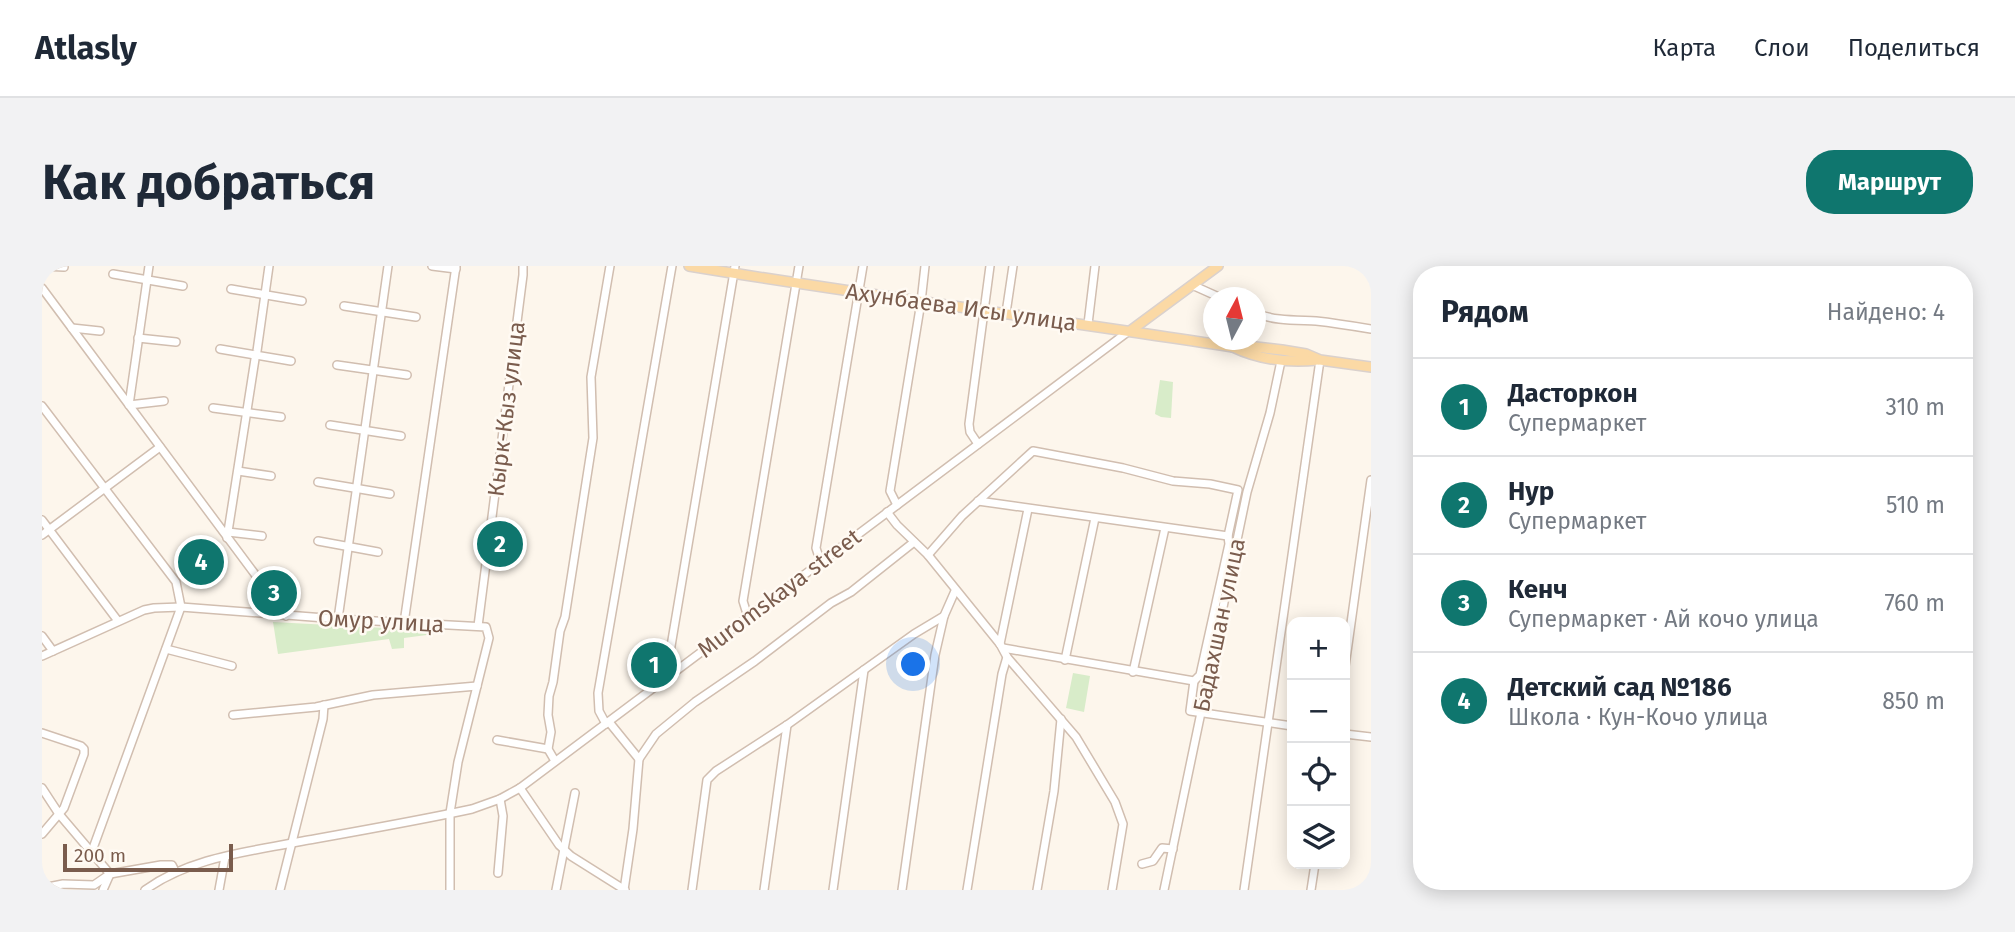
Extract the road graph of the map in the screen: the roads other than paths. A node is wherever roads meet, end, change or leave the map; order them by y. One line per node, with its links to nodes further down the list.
1 (42, 266): 17 (street)
2 (149, 266): 21 (street)
3 (269, 266): 29 (street)
4 (388, 266): 34 (street)
5 (432, 266): 18 (street)
6 (525, 266): 100 (street, Кырк-Кыз улица)
7 (610, 266): 127 (street)
8 (672, 266): 119 (street)
9 (688, 266): 19 (main road, Ахунбаева Исы улица)
10 (799, 266): 22 (street)
11 (863, 266): 28 (street)
12 (925, 266): 31 (street)
13 (990, 266): 33 (street)
14 (1013, 266): 35 (street)
15 (1095, 266): 38 (street)
16 (1218, 266): 23 (main road, Muromskaya street)
17 (64, 267)
18 (456, 267): 99 (street)
19 (735, 270): 22 (main road, Ахунбаева Исы улица); 110 (street)
20 (113, 274): 21 (street)
21 (147, 279): 24 (street); 43 (street)
22 (796, 284): 28 (main road, Ахунбаева Исы улица); 96 (street)
23 (1192, 285): 27 (street); 42 (main road, Muromskaya street)
24 (183, 286)
25 (42, 288): 39 (street)
26 (231, 289): 29 (street)
27 (1203, 290)
28 (858, 294): 31 (main road, Ахунбаева Исы улица); 91 (street)
29 (265, 295): 30 (street); 49 (street)
30 (302, 301)
31 (921, 302): 33 (main road, Ахунбаева Исы улица); 76 (street)
32 (344, 306): 34 (street)
33 (984, 311): 35 (main road, Ахунбаева Исы улица); 66 (street)
34 (381, 312): 37 (street); 55 (street)
35 (1006, 313): 38 (main road, Ахунбаева Исы улица)
36 (1266, 316): 40 (street)
37 (416, 317)
38 (1088, 324): 42 (main road, Ахунбаева Исы улица)
39 (72, 327): 41 (street); 58 (street)
40 (1371, 329)
41 (100, 331)
42 (1130, 331): 45 (main road, Ахунбаева Исы улица); 66 (street, Muromskaya street)
43 (138, 338): 44 (street); 58 (street)
44 (176, 342)
45 (1203, 342)
46 (1266, 348): 51 (main road, Ахунбаева Исы улица)
47 (220, 349): 49 (street)
48 (1240, 350): 52 (main road, Ахунбаева Исы улица)
49 (256, 355): 50 (street); 61 (street)
50 (291, 360)
51 (1320, 360): 52 (main road, Ахунбаева Исы улица); 54 (main road, Ахунбаева Исы улица); 120 (street)
52 (1281, 361): 116 (street, Бадахшан улица)
53 (337, 365): 55 (street)
54 (1371, 366)
55 (372, 370): 56 (street); 64 (street)
56 (407, 375)
57 (164, 401): 58 (street)
58 (129, 405): 67 (street)
59 (42, 406): 73 (street)
60 (213, 408): 61 (street)
61 (246, 414): 62 (street); 68 (street)
62 (281, 418)
63 (330, 425): 64 (street)
64 (364, 430): 65 (street); 72 (street)
65 (401, 436)
66 (978, 444): 76 (street, Muromskaya street)
67 (160, 447): 73 (street); 83 (street)
68 (237, 471): 69 (street); 83 (street)
69 (271, 476)
70 (1371, 480): 101 (street)
71 (318, 482): 72 (street)
72 (356, 488): 74 (street); 88 (street)
73 (104, 489): 82 (street); 93 (street)
74 (390, 495)
75 (978, 501): 77 (street); 85 (street); 90 (street)
76 (897, 505): 78 (street, Muromskaya street)
77 (1028, 509): 79 (street); 103 (street)
78 (887, 512): 87 (street); 91 (street, Muromskaya street)
79 (1095, 518): 81 (street); 108 (street)
80 (42, 520): 82 (street)
81 (1165, 528): 85 (street); 112 (street)
82 (46, 532): 98 (street)
83 (228, 535): 84 (street); 94 (street)
84 (262, 536)
85 (1228, 536): 113 (street)
86 (318, 541): 88 (street)
87 (914, 542): 90 (street); 128 (street)
88 (348, 546): 89 (street); 97 (street)
89 (378, 552)
90 (928, 555): 92 (street)
91 (821, 563): 96 (street, Muromskaya street)
92 (955, 591): 95 (street); 103 (street)
93 (181, 607): 94 (street, Омур улица); 98 (street, Омур улица); 104 (street)
94 (286, 616): 97 (street, Омур улица)
95 (944, 616): 111 (street); 158 (street)
96 (748, 617): 110 (street, Muromskaya street)
97 (338, 619): 99 (street, Омур улица)
98 (118, 621): 105 (street, Омур улица)
99 (404, 623): 100 (street, Омур улица)
100 (478, 626): 114 (street)
101 (1350, 630)
102 (42, 636): 105 (street)
103 (1002, 646): 107 (street); 108 (street)
104 (166, 649): 109 (street); 140 (street)
105 (53, 651): 106 (street, Омур улица)
106 (42, 656)
107 (1007, 657): 118 (street); 159 (street)
108 (1065, 660): 112 (street)
109 (232, 666)
110 (678, 669): 119 (street, Muromskaya street)
111 (864, 670): 121 (street); 157 (street)
112 (1133, 672): 113 (street)
113 (1194, 681): 116 (street)
114 (477, 686): 115 (street); 134 (street)
115 (324, 705): 117 (street); 137 (street)
116 (1200, 713): 120 (street); 138 (street, Бадахшан улица)
117 (233, 715)
118 (1061, 719): 160 (street); 161 (street)
119 (608, 723): 128 (street); 129 (street, Muromskaya street)
120 (1267, 723): 122 (street); 163 (street)
121 (787, 725): 155 (street); 156 (street)
122 (1287, 725)
123 (42, 733): 135 (street)
124 (1350, 735): 125 (street)
125 (1371, 737)
126 (497, 740): 127 (street)
127 (548, 749): 129 (street)
128 (639, 759): 154 (street)
129 (555, 761): 130 (street, Muromskaya street)
130 (520, 788): 133 (street, Muromskaya street); 139 (street)
131 (42, 789): 135 (street)
132 (575, 793): 139 (street)
133 (500, 799): 134 (street, Muromskaya street); 145 (street)
134 (450, 813): 137 (street, Muromskaya street); 152 (street)
135 (59, 814): 136 (street); 140 (street)
136 (42, 834)
137 (291, 844): 141 (street, Muromskaya street); 151 (street)
138 (1169, 848): 142 (street); 162 (street, Бадахшан улица)
139 (563, 849): 153 (street); 154 (street)
140 (92, 851): 146 (street)
141 (225, 857): 144 (street, Muromskaya street); 150 (street)
142 (1142, 864)
143 (1314, 869): 164 (street)
144 (175, 871): 146 (street); 149 (street, Muromskaya street)
145 (498, 873)
146 (110, 874): 147 (street); 148 (street)
147 (42, 888)
148 (103, 890)
149 (145, 890)
150 (219, 890)
151 (280, 890)
152 (450, 890)
153 (556, 890)
154 (624, 890)
155 (692, 890)
156 (764, 890)
157 (833, 890)
158 (902, 890)
159 (967, 890)
160 (1037, 890)
161 (1112, 890)
162 (1164, 890)
163 (1244, 890)
164 (1311, 890)

